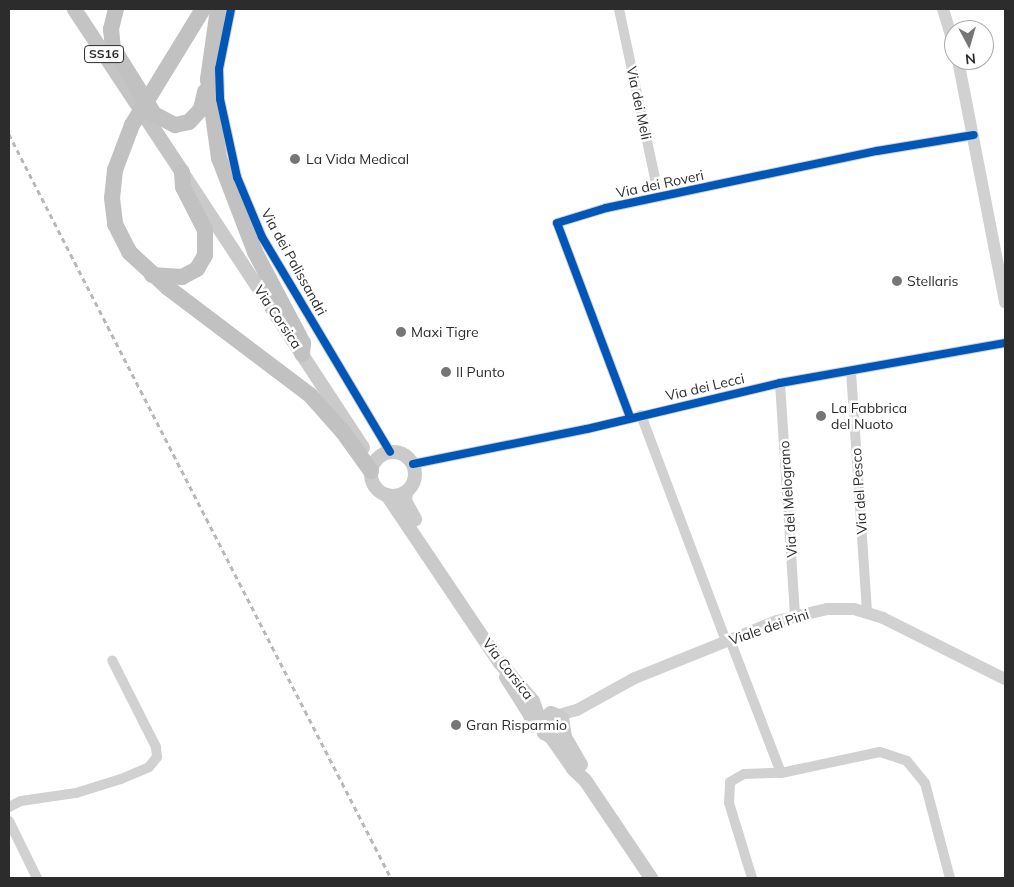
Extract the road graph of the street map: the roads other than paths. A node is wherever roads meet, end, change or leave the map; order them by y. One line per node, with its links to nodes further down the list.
1 (74, 9): 10 (main road, SS16)
2 (116, 9): 8 (highway)
3 (203, 9): 12 (highway, bridge)
4 (218, 9): 8 (highway)
5 (231, 9): 20 (street, Via dei Palissandri)
6 (619, 9): 11 (street, Via dei Meli)
7 (960, 70): 9 (street)
8 (208, 79): 15 (highway)
9 (974, 134): 11 (street, Via dei Roveri); 13 (street)
10 (182, 172): 12 (highway); 15 (main road, Via Corsica / SS16)
11 (659, 197): 19 (street, Via dei Roveri)
12 (152, 275): 22 (highway)
13 (1005, 302)
14 (1005, 343): 16 (street, Via dei Lecci)
15 (302, 354): 22 (main road, Via Corsica / SS16)
16 (851, 371): 17 (street, Via dei Lecci); 25 (street, Via del Pesco)
17 (780, 384): 18 (street, Via dei Lecci); 26 (street, Via del Melograno)
18 (641, 415): 19 (street, Via dei Lecci); 27 (street)
19 (630, 417): 21 (street, Via dei Lecci)
20 (390, 452): 21 (main road); 22 (main road)
21 (413, 464): 23 (main road)
22 (372, 467): 24 (main road, Via Corsica / SS16)
23 (406, 492): 24 (main road); 32 (main road, Via Corsica / SS16)
24 (387, 496): 32 (main road, Via Corsica / SS16)
25 (867, 612): 26 (street, Viale dei Pini); 29 (street, Viale dei Pini)
26 (796, 615): 27 (street, Viale dei Pini)
27 (728, 641): 31 (street, Viale dei Pini); 34 (street)
28 (112, 660): 35 (street)
29 (999, 673): 30 (street, Viale dei Pini)
30 (1005, 679)
31 (577, 710): 32 (street, Viale dei Pini); 33 (street, Viale dei Pini)
32 (546, 720): 33 (main road, Via Corsica / SS16); 33 (main road, Via Corsica / SS16)
33 (557, 734): 38 (main road, Via Corsica / SS16)
34 (781, 773): 39 (street); 40 (street)
35 (9, 807)
36 (9, 822): 37 (street)
37 (37, 878)
38 (650, 878)
39 (752, 878)
40 (950, 878)

